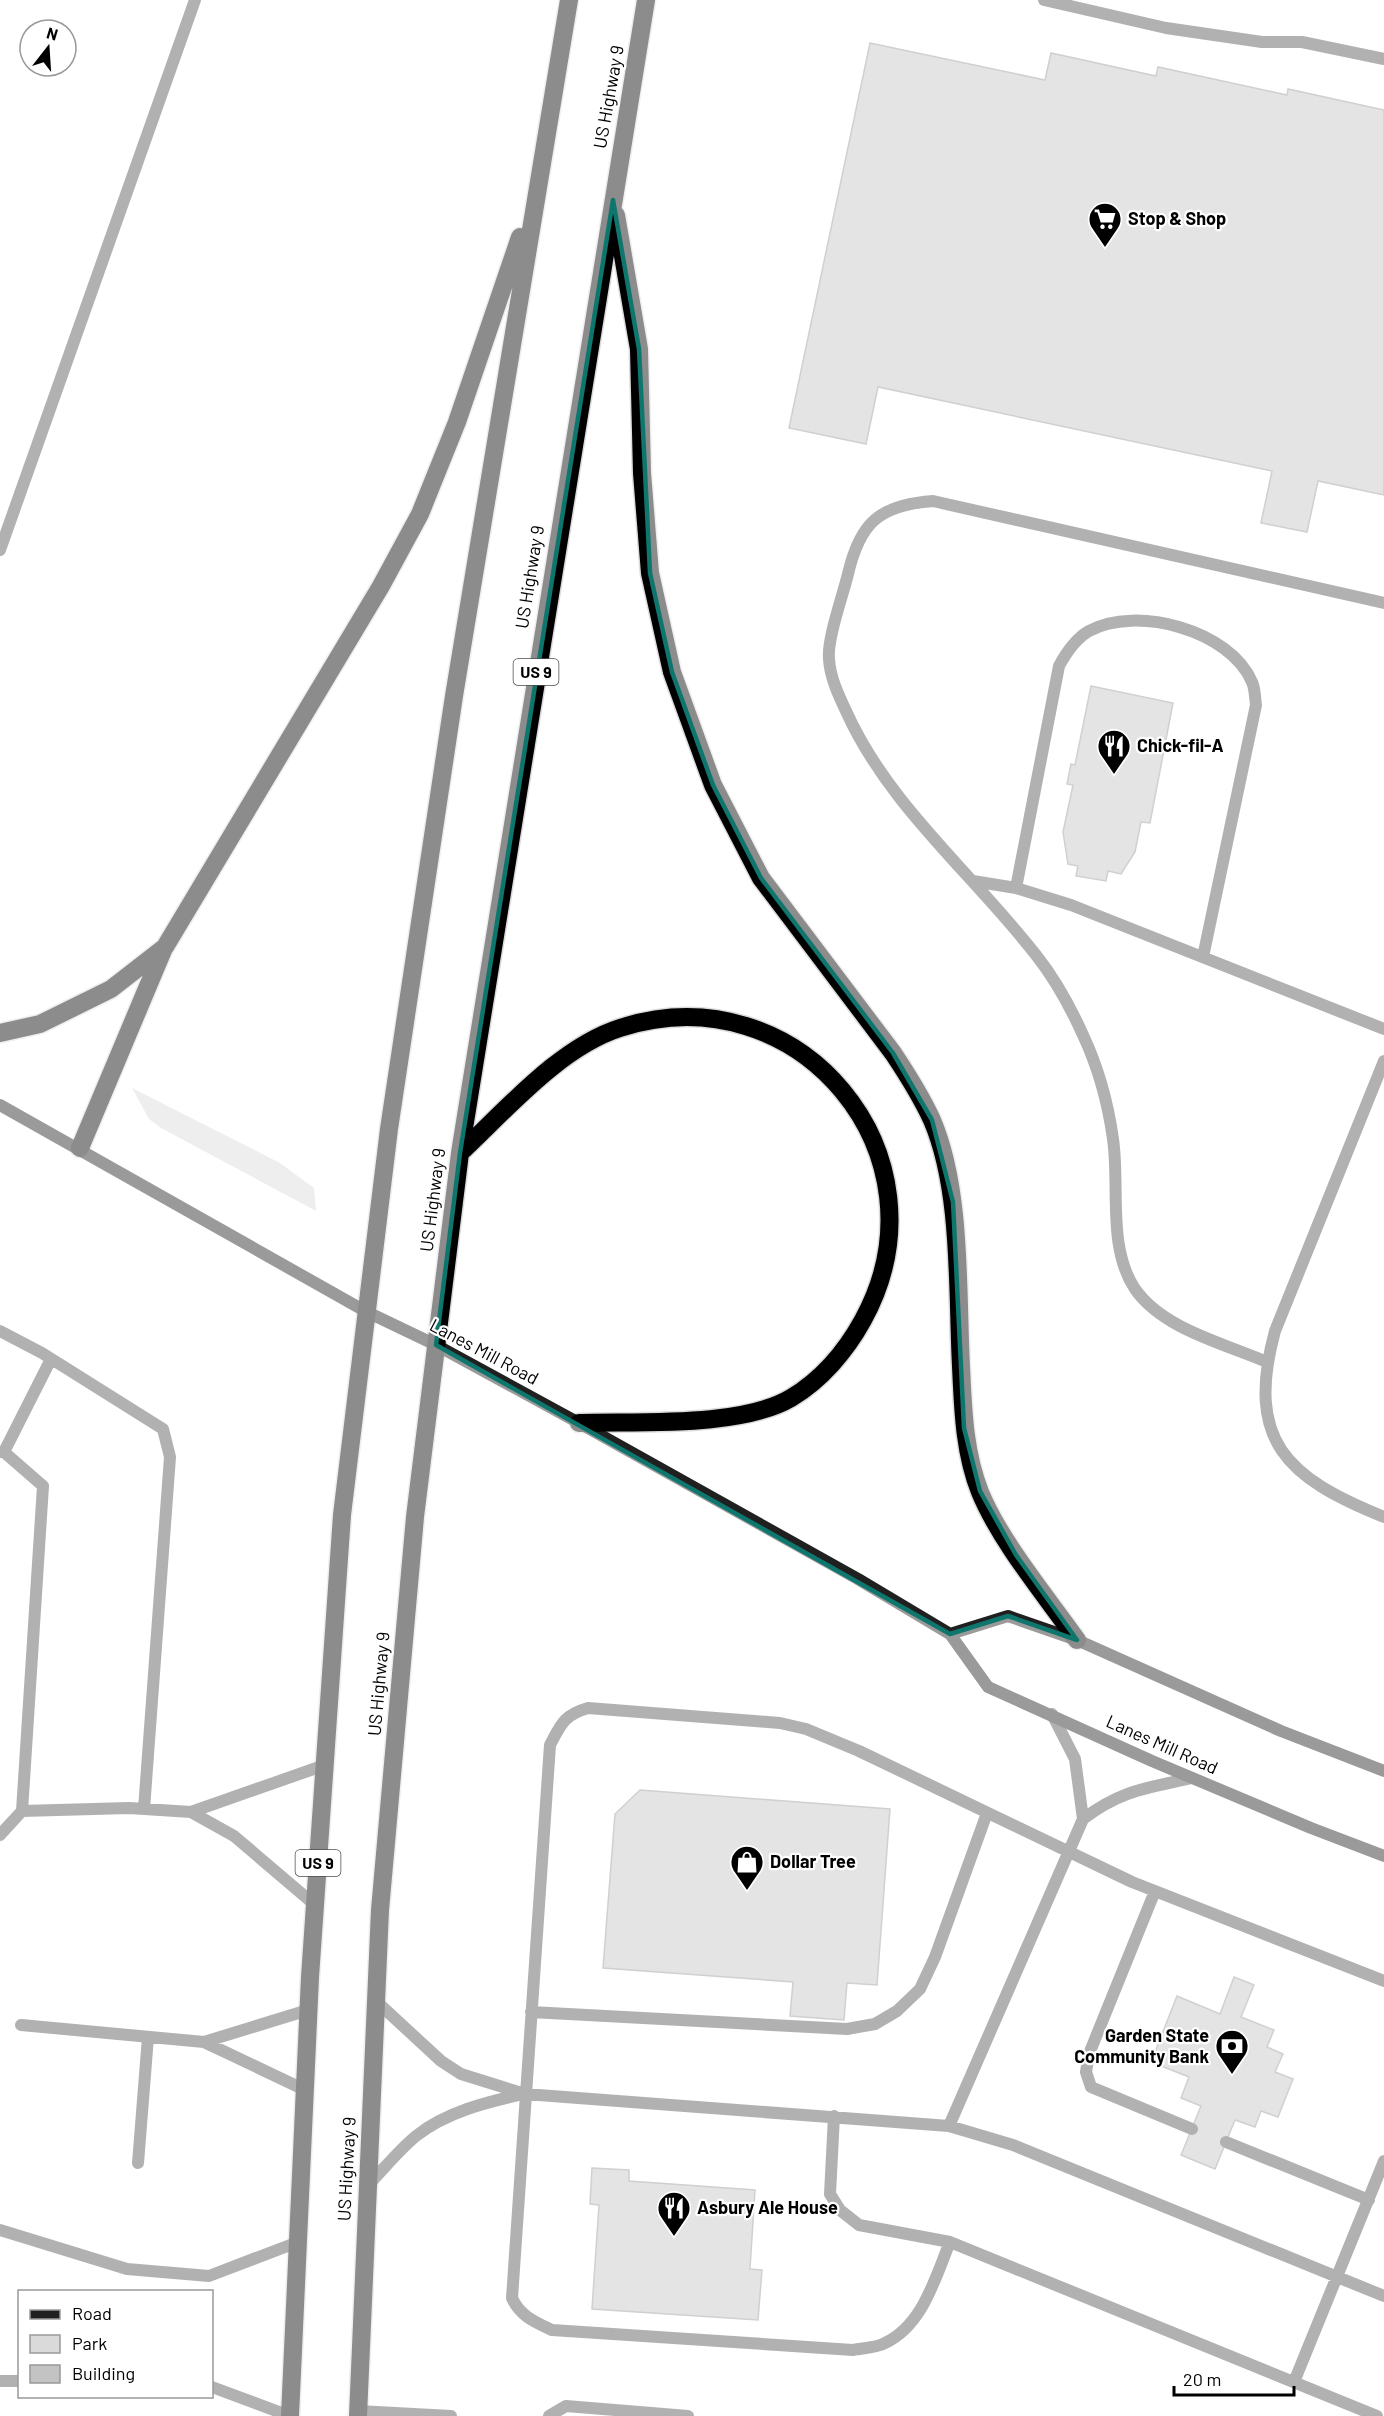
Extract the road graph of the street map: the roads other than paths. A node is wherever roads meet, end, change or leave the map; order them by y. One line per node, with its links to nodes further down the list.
1 (195, 0): 8 (lane)
2 (569, 0): 6 (highway, US 9)
3 (646, 0): 7 (highway, US Highway 9 / US 9)
4 (1044, 0): 5 (lane)
5 (1384, 59)
6 (535, 196): 12 (highway); 20 (highway, US 9)
7 (613, 200): 19 (highway, US Highway 9 / US 9); 29 (highway)
8 (0, 550)
9 (1384, 603): 10 (lane)
10 (973, 881): 11 (lane); 24 (lane)
11 (1016, 888): 13 (lane); 13 (lane)
12 (165, 946): 15 (highway); 18 (highway)
13 (1203, 957): 14 (lane)
14 (1384, 1029)
15 (0, 1033)
16 (1384, 1061): 24 (lane)
17 (0, 1105): 18 (street, Lanes Mill Road)
18 (80, 1148): 20 (street, Lanes Mill Road)
19 (460, 1153): 22 (highway, US Highway 9 / US 9); 25 (highway)
20 (366, 1311): 22 (street, Lanes Mill Road); 31 (highway, US 9)
21 (0, 1331): 23 (lane)
22 (436, 1345): 25 (street, Lanes Mill Road); 45 (highway, US Highway 9 / US 9)
23 (51, 1359): 26 (lane); 34 (lane)
24 (1267, 1362): 27 (lane)
25 (579, 1423): 28 (street, Lanes Mill Road)
26 (2, 1452): 35 (lane)
27 (1384, 1517)
28 (950, 1634): 29 (street); 30 (street, Lanes Mill Road)
29 (1077, 1640): 32 (street)
30 (1052, 1714): 33 (street, Lanes Mill Road); 38 (lane)
31 (325, 1765): 36 (lane); 43 (highway, US 9)
32 (1384, 1772)
33 (1192, 1778): 38 (lane); 41 (street, Lanes Mill Road)
34 (144, 1809): 35 (lane); 36 (lane)
35 (22, 1811): 39 (lane)
36 (191, 1812): 43 (lane)
37 (987, 1813): 40 (lane); 47 (lane); 47 (lane)
38 (1083, 1819): 40 (lane)
39 (0, 1834)
40 (1068, 1852): 42 (lane); 54 (lane)
41 (1384, 1856)
42 (1155, 1891): 44 (lane); 55 (lane)
43 (315, 1905): 46 (highway, US 9)
44 (1384, 1981)
45 (376, 2001): 52 (lane); 59 (highway, US Highway 9 / US 9)
46 (308, 2010): 50 (lane); 51 (highway, US 9)
47 (531, 2012): 52 (lane)
48 (21, 2025): 49 (lane)
49 (148, 2037): 50 (lane); 58 (lane)
50 (204, 2042): 51 (lane)
51 (305, 2090): 62 (highway, US 9)
52 (525, 2094): 53 (lane); 59 (lane); 63 (lane)
53 (834, 2116): 54 (lane); 63 (lane)
54 (949, 2126): 64 (lane)
55 (1192, 2129)
56 (1226, 2142): 60 (lane)
57 (1384, 2162): 60 (lane)
58 (138, 2163)
59 (367, 2186): 70 (highway, US Highway 9 / US 9)
60 (1368, 2200): 64 (lane)
61 (0, 2230): 62 (lane)
62 (298, 2242): 71 (highway, US 9)
63 (950, 2242): 68 (lane)
64 (1337, 2277): 65 (lane); 68 (lane)
65 (1384, 2296)
66 (0, 2381): 67 (lane)
67 (18, 2381)
68 (1294, 2382): 75 (lane)
69 (213, 2387): 71 (lane)
70 (358, 2414): 72 (lane)
71 (290, 2416)
72 (451, 2416)
73 (549, 2416): 74 (lane)
74 (688, 2416)
75 (1377, 2416)

